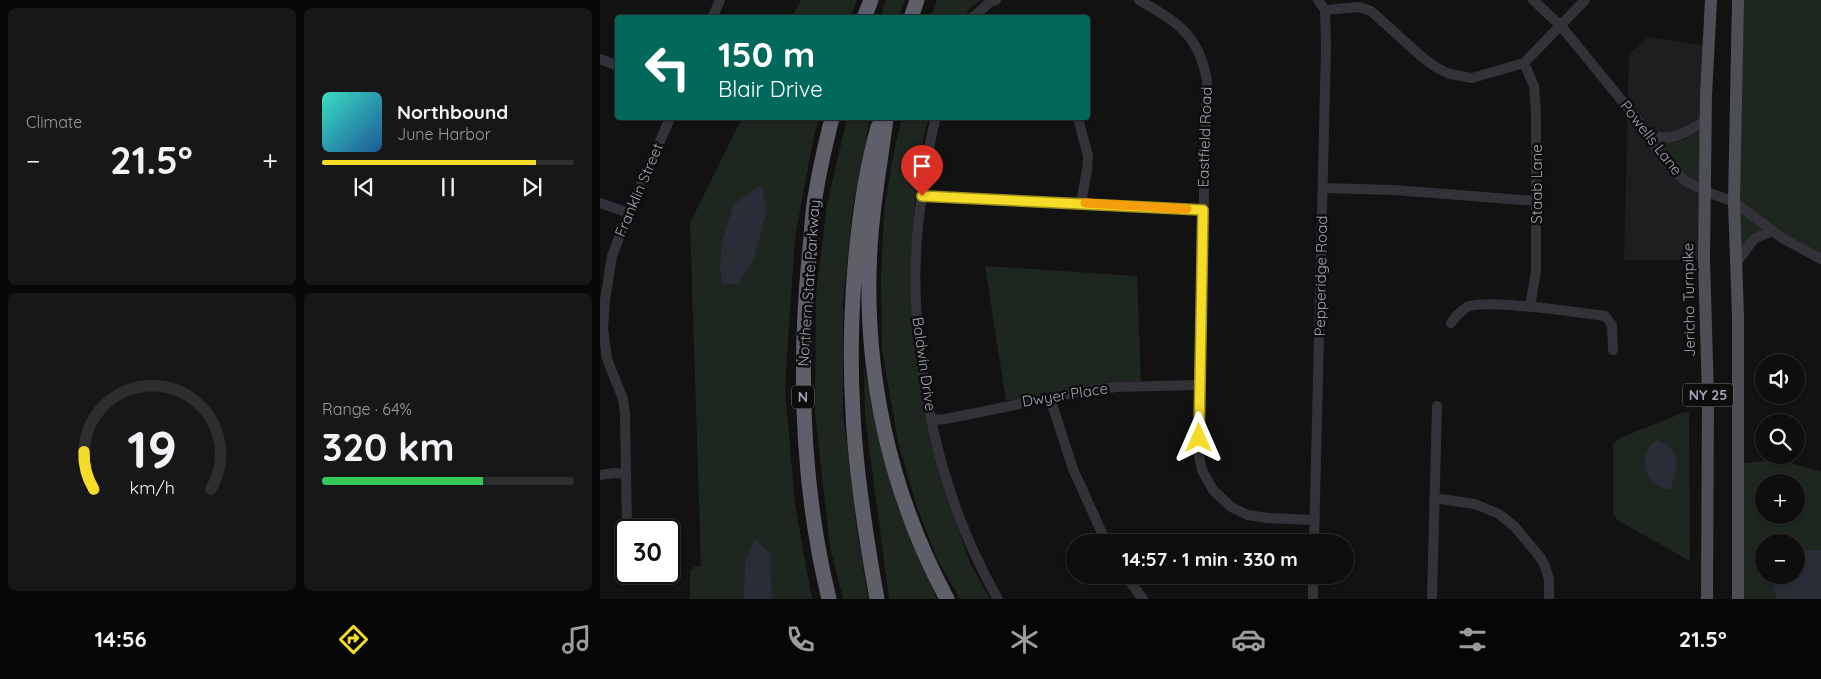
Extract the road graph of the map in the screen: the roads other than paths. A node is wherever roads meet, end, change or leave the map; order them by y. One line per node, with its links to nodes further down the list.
1 (720, 0): 12 (street)
2 (871, 0): 13 (highway)
3 (917, 0): 14 (highway)
4 (996, 0): 15 (street)
5 (1139, 0): 36 (street, Eastfield Road)
6 (1318, 0): 11 (street)
7 (1533, 0): 16 (street, Powells Lane)
8 (1584, 0): 16 (street)
9 (1711, 0): 25 (main road, Jericho Turnpike / NY 25)
10 (1738, 0): 33 (main road, NY 25)
11 (1325, 10): 18 (street); 28 (street, Pepperidge Road)
12 (713, 15)
13 (865, 15)
14 (911, 15)
15 (975, 15)
16 (1561, 26): 18 (street); 27 (street, Powells Lane)
17 (600, 59): 19 (street)
18 (1524, 63): 32 (street, Staab Lane)
19 (615, 65)
20 (669, 120): 37 (street, Franklin Street)
21 (832, 120): 30 (highway, Northern State Parkway / N)
22 (879, 120): 59 (highway)
23 (886, 120): 60 (highway)
24 (936, 120): 31 (street, Baldwin Drive)
25 (1706, 120): 27 (street); 29 (main road, Jericho Turnpike / NY 25)
26 (1079, 122): 35 (street)
27 (1648, 136): 29 (street, Powells Lane)
28 (1323, 188): 32 (street); 52 (street, Pepperidge Road)
29 (1705, 191): 33 (street, Powells Lane); 66 (main road, Jericho Turnpike / NY 25)
30 (815, 193): 57 (highway); 58 (highway, Northern State Parkway / N)
31 (922, 196): 35 (street); 47 (street, Baldwin Drive)
32 (1537, 201): 41 (street, Staab Lane)
33 (1734, 202): 38 (street, Powells Lane); 40 (main road, NY 25)
34 (600, 203): 37 (street)
35 (1081, 203): 36 (street)
36 (1203, 210): 44 (street, Eastfield Road)
37 (629, 213): 48 (street, Franklin Street)
38 (1772, 231): 39 (street, Powells Lane); 40 (street)
39 (1821, 258)
40 (1737, 262): 67 (main road, NY 25)
41 (1530, 307): 42 (street); 43 (street)
42 (1451, 323)
43 (1613, 350)
44 (1199, 385): 45 (street, Dwyer Place); 52 (street, Eastfield Road)
45 (1050, 398): 47 (street, Dwyer Place); 53 (street)
46 (1436, 406): 50 (street)
47 (932, 420): 61 (street, Baldwin Drive)
48 (626, 474): 49 (street); 51 (street, Franklin Street)
49 (600, 475)
50 (1434, 498): 64 (street); 65 (street)
51 (627, 519)
52 (1315, 520): 54 (street, Pepperidge Road)
53 (1102, 534)
54 (1314, 534)
55 (1132, 584): 62 (street)
56 (1314, 584): 63 (street)
57 (821, 599)
58 (829, 599)
59 (877, 599)
60 (947, 599)
61 (998, 599)
62 (1143, 599)
63 (1313, 599)
64 (1432, 599)
65 (1549, 599)
66 (1708, 599)
67 (1738, 599)

